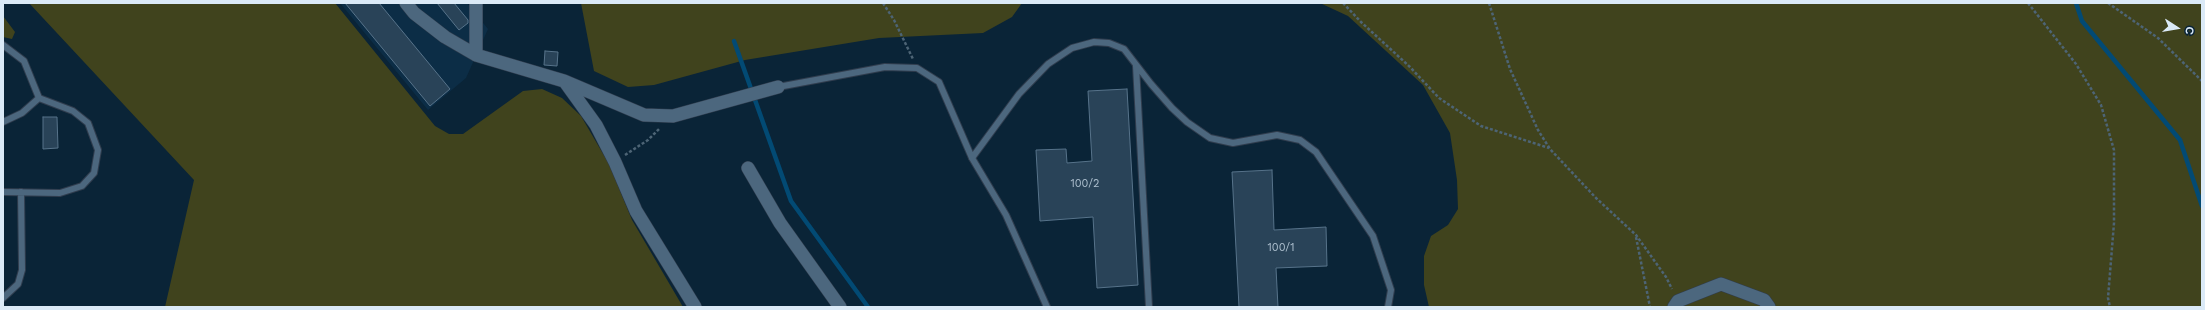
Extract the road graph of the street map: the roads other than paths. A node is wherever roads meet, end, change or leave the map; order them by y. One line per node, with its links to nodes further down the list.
1 (406, 3): 4 (street)
2 (476, 3): 4 (street)
3 (3, 45): 8 (lane)
4 (476, 54): 6 (street)
5 (1136, 66): 10 (lane); 19 (lane); 20 (lane)
6 (564, 81): 7 (street); 16 (street)
7 (778, 87): 10 (lane)
8 (39, 98): 9 (lane); 13 (lane)
9 (3, 122)
10 (972, 158): 18 (lane)
11 (748, 168): 17 (street)
12 (3, 192): 13 (lane)
13 (21, 192): 14 (lane)
14 (3, 298)
15 (1676, 304): 21 (street)
16 (695, 307)
17 (840, 307)
18 (1047, 307)
19 (1149, 307)
20 (1388, 307)
21 (1769, 307)

